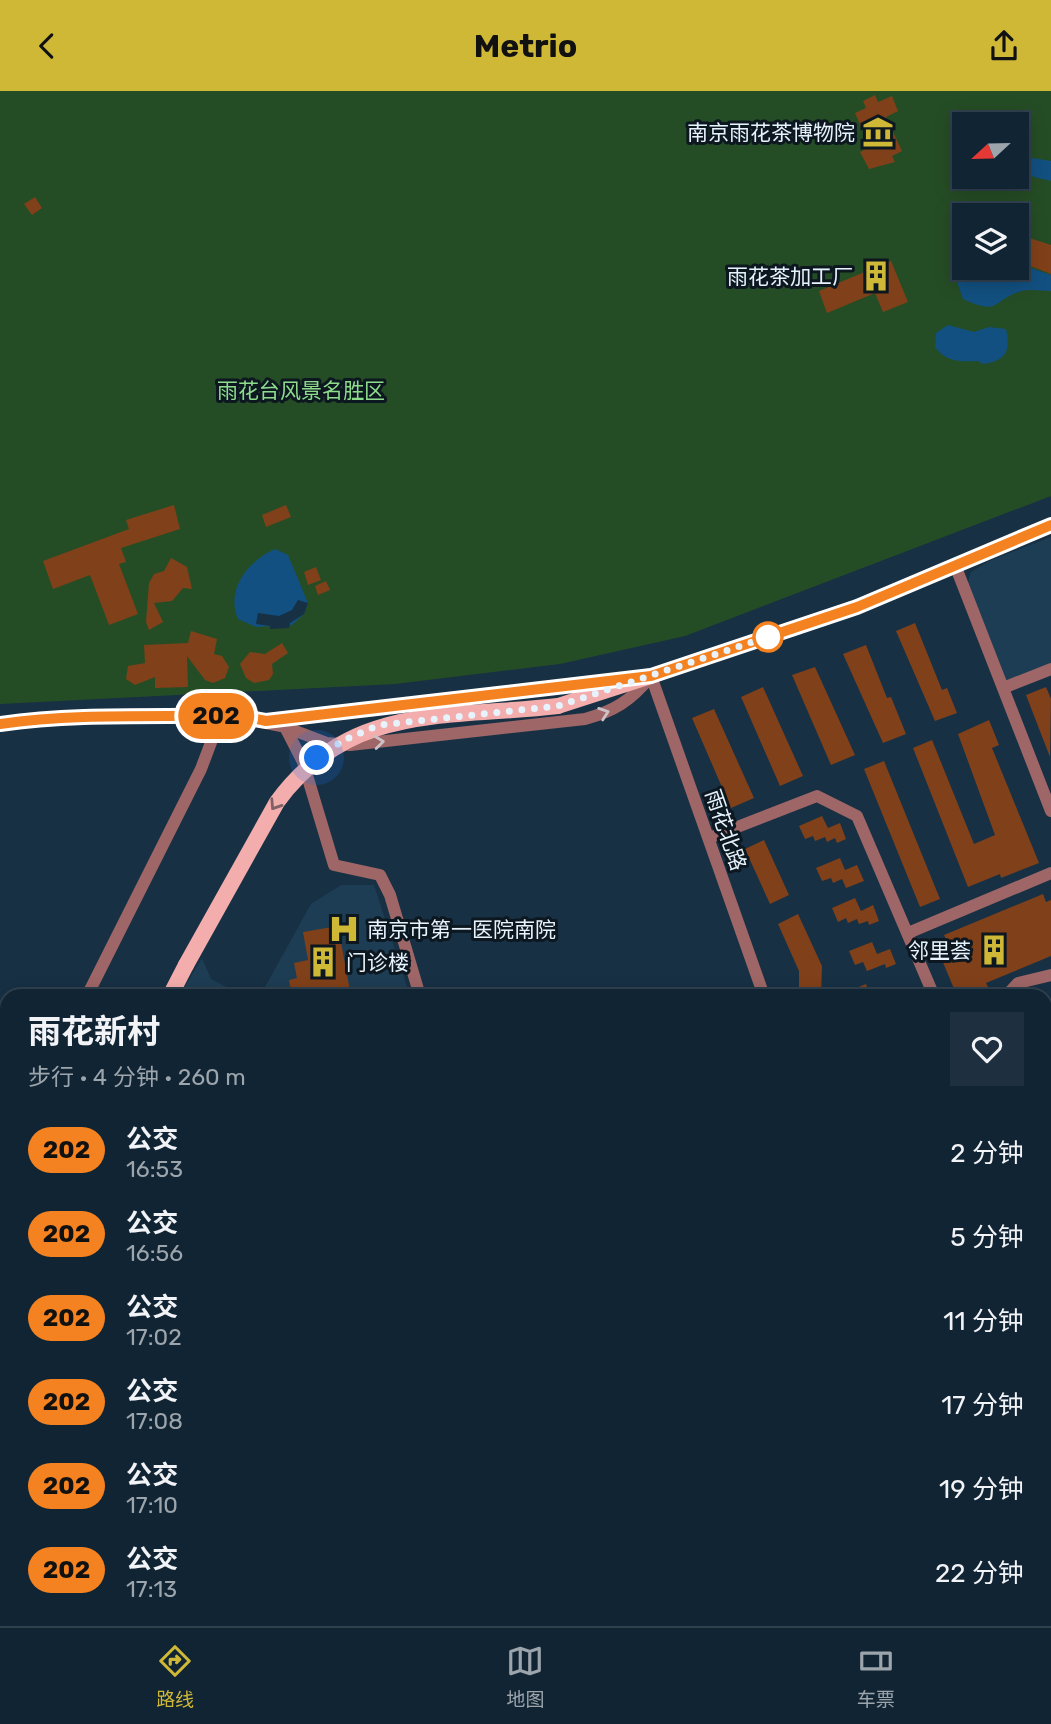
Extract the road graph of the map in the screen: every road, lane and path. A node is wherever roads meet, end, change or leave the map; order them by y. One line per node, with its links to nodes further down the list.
1 (1051, 525): 2 (street)
2 (955, 565): 4 (street); 5 (street)
3 (1051, 669): 5 (street)
4 (651, 676): 7 (street); 9 (street, one-way to 4); 11 (street, 雨花北路); 16 (main road, one-way to 16, bridge)
5 (1003, 688): 10 (street)
6 (221, 716): 7 (street); 8 (street); 15 (street)
7 (266, 721): 9 (street)
8 (0, 724)
9 (285, 727): 17 (street)
10 (1051, 811)
11 (709, 838): 13 (street); 18 (street, 雨花北路)
12 (1051, 873): 13 (street)
13 (908, 933): 19 (street)
14 (1051, 975): 20 (street)
15 (91, 989)
16 (174, 989)
17 (418, 989)
18 (762, 989)
19 (931, 989)
20 (1012, 989)

